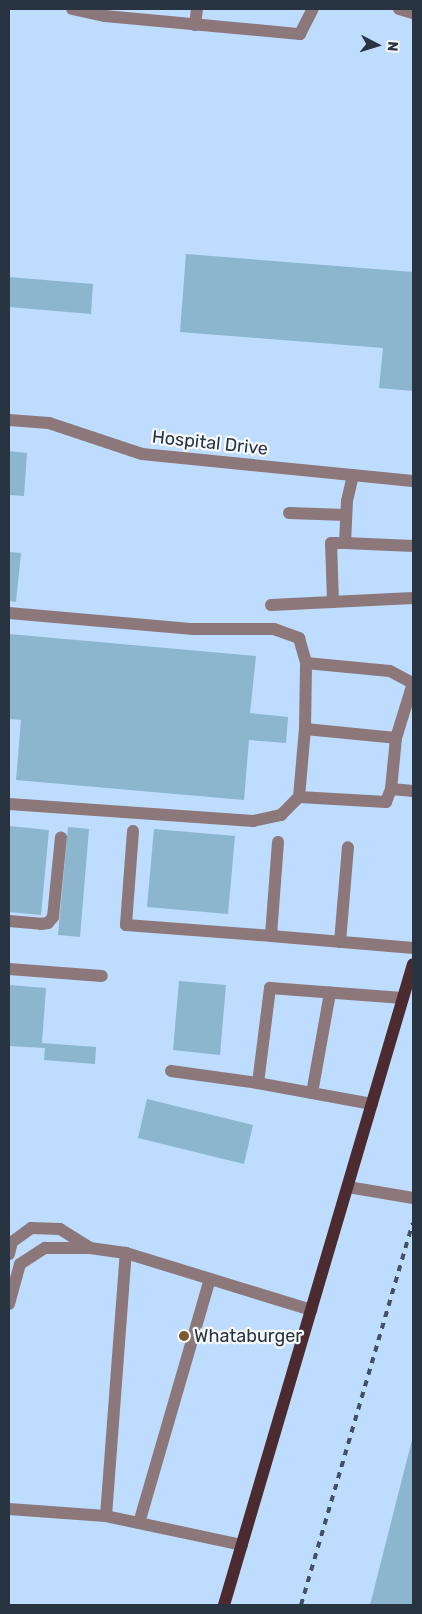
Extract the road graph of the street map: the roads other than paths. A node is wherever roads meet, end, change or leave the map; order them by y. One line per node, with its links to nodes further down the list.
1 (72, 9): 6 (street)
2 (197, 9): 6 (street)
3 (313, 9): 6 (street)
4 (400, 9): 5 (street)
5 (413, 13)
6 (195, 25)
7 (9, 420): 8 (street, Hospital Drive)
8 (353, 475): 9 (street, Hospital Drive); 11 (street)
9 (413, 481)
10 (289, 513): 11 (street)
11 (346, 515): 12 (street)
12 (345, 543): 13 (street); 15 (street)
13 (413, 546)
14 (413, 598): 15 (street)
15 (333, 602): 16 (street)
16 (271, 605)
17 (9, 612): 18 (street)
18 (306, 663): 19 (street); 20 (street)
19 (413, 683): 21 (street)
20 (304, 729): 21 (street); 24 (street)
21 (396, 738): 22 (street)
22 (392, 789): 23 (street); 24 (street)
23 (413, 791)
24 (299, 797): 25 (street)
25 (9, 804)
26 (133, 832): 31 (street)
27 (61, 837): 30 (street)
28 (278, 842): 31 (street)
29 (348, 847): 32 (street)
30 (9, 921)
31 (271, 936): 32 (street)
32 (340, 942): 33 (street)
33 (413, 948)
34 (413, 964): 38 (main road)
35 (9, 969): 36 (street)
36 (102, 976)
37 (330, 992): 38 (street); 40 (street); 41 (street)
38 (404, 998): 42 (main road)
39 (171, 1071): 40 (street)
40 (258, 1083): 41 (street)
41 (312, 1093): 42 (street)
42 (372, 1104): 43 (main road)
43 (348, 1187): 44 (street); 50 (main road)
44 (413, 1198)
45 (90, 1248): 46 (street); 47 (street); 49 (street)
46 (126, 1253): 48 (street); 52 (street)
47 (9, 1254)
48 (210, 1280): 50 (street); 53 (street)
49 (9, 1304)
50 (311, 1310): 54 (main road)
51 (9, 1509): 52 (street)
52 (106, 1516): 53 (street)
53 (139, 1523): 54 (street)
54 (242, 1546): 55 (main road)
55 (224, 1605)

